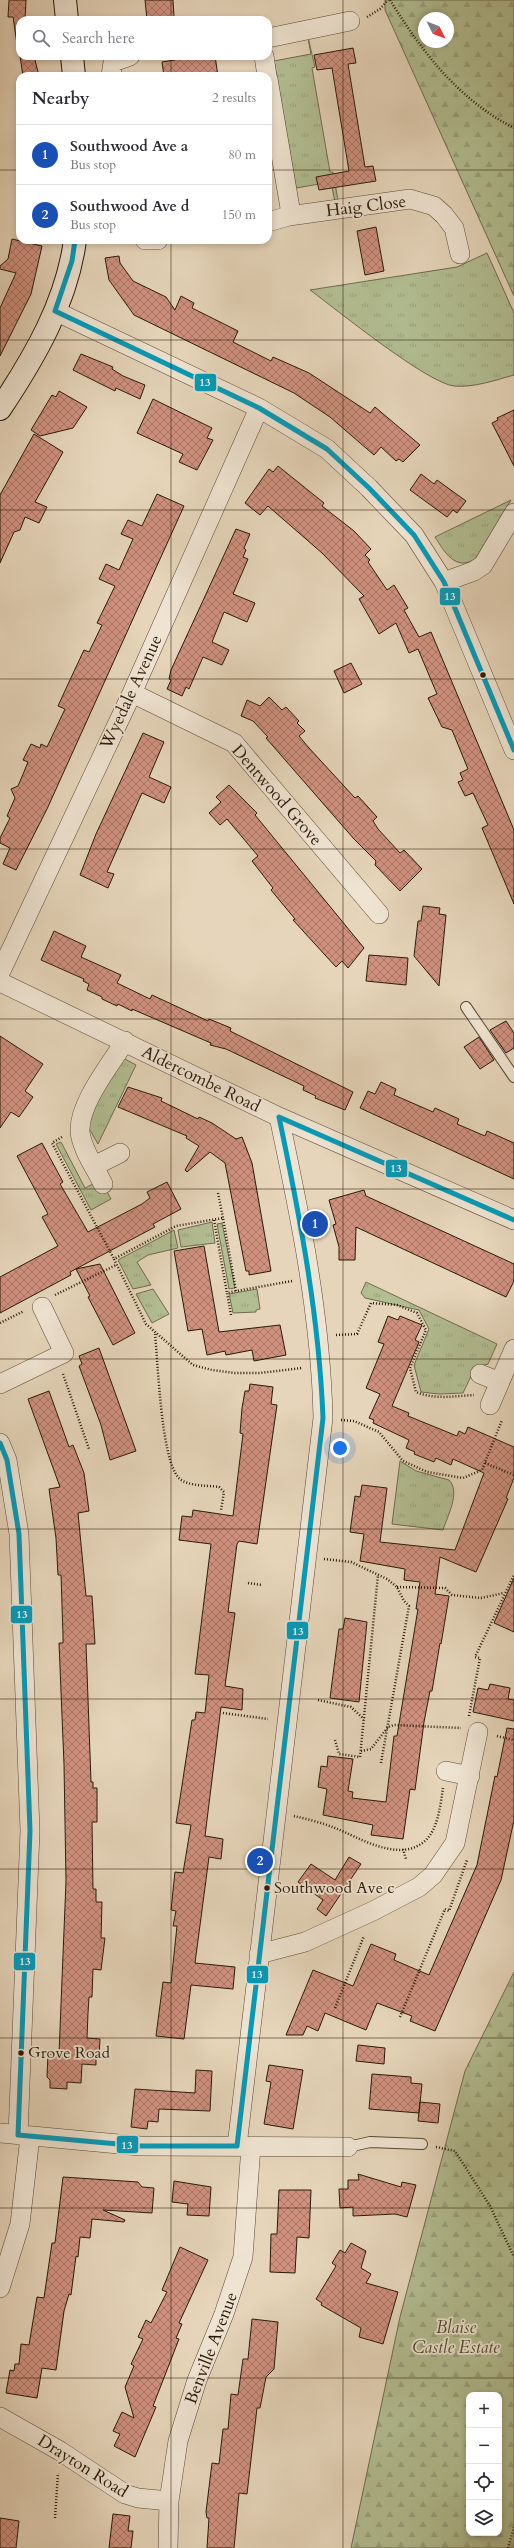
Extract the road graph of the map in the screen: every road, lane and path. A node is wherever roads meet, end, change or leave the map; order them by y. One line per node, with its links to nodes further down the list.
1 (65, 0): 3 (street)
2 (389, 0): 4 (path); 13 (path)
3 (67, 16)
4 (350, 21): 5 (street)
5 (272, 37)
6 (72, 60): 9 (street)
7 (119, 60): 10 (street)
8 (265, 60): 11 (street)
9 (74, 72)
10 (112, 72)
11 (267, 72)
12 (272, 102): 14 (street)
13 (514, 128)
14 (289, 216): 15 (street, Haig Close); 17 (street, Haig Close)
15 (272, 221)
16 (74, 244): 18 (street)
17 (460, 254)
18 (55, 311): 19 (street); 20 (street)
19 (259, 408): 22 (street); 23 (street, Wyedale Avenue)
20 (0, 409)
21 (514, 513): 22 (street)
22 (444, 582): 24 (street)
23 (132, 693): 25 (street, Dentwood Grove); 26 (street, Wyedale Avenue)
24 (514, 750)
25 (379, 914)
26 (0, 974)
27 (0, 982): 29 (street, Aldercombe Road)
28 (466, 1007): 30 (lane)
29 (125, 1041): 31 (street, Aldercombe Road); 32 (street)
30 (514, 1077)
31 (279, 1117): 39 (street, Aldercombe Road); 41 (street, Benville Avenue)
32 (81, 1127): 34 (street); 40 (path)
33 (120, 1153): 34 (street)
34 (94, 1166): 35 (street)
35 (103, 1184)
36 (218, 1193): 37 (path)
37 (223, 1218): 38 (path); 42 (path)
38 (214, 1220): 40 (path); 43 (path)
39 (514, 1220)
40 (114, 1259): 46 (path)
41 (308, 1278): 42 (path); 47 (street, Benville Avenue)
42 (236, 1291): 43 (path)
43 (227, 1293): 45 (path)
44 (42, 1307): 49 (street)
45 (231, 1315)
46 (155, 1333): 50 (path); 59 (path)
47 (318, 1336): 53 (path); 54 (street, Benville Avenue)
48 (514, 1349): 53 (street)
49 (57, 1356): 52 (street); 56 (path)
50 (288, 1370)
51 (480, 1374): 53 (street)
52 (0, 1384)
53 (497, 1399): 57 (path)
54 (323, 1418): 57 (path); 60 (street, Benville Avenue)
55 (0, 1443): 88 (street)
56 (89, 1449)
57 (484, 1463): 58 (path)
58 (514, 1475)
59 (221, 1510)
60 (308, 1557): 61 (path); 80 (street, Benville Avenue)
61 (378, 1575): 67 (path); 72 (path)
62 (514, 1575): 64 (path)
63 (248, 1583): 65 (path)
64 (510, 1584): 66 (path); 68 (path)
65 (262, 1585)
66 (514, 1585)
67 (397, 1587): 68 (path); 73 (path)
68 (504, 1593): 74 (path)
69 (318, 1700): 72 (path)
70 (223, 1713): 71 (path)
71 (254, 1717)
72 (364, 1719): 76 (path)
73 (388, 1727): 74 (path); 76 (path); 77 (path)
74 (471, 1727): 79 (street)
75 (335, 1740): 76 (path)
76 (361, 1750)
77 (381, 1763)
78 (446, 1771): 79 (street); 81 (path)
79 (470, 1776): 84 (street)
80 (276, 1814): 81 (path); 85 (street, Benville Avenue)
81 (403, 1849): 83 (path)
82 (468, 1857): 87 (path)
83 (406, 1859)
84 (373, 1911): 85 (street); 86 (path)
85 (259, 1954): 90 (street, Benville Avenue)
86 (335, 2008)
87 (400, 2017)
88 (16, 2135): 90 (street); 93 (street)
89 (422, 2144): 91 (lane); 92 (path)
90 (244, 2146): 91 (street); 96 (street, Benville Avenue)
91 (348, 2148)
92 (514, 2257)
93 (0, 2288)
94 (0, 2417): 95 (street, Drayton Road)
95 (60, 2451): 96 (street, Drayton Road); 97 (path)
96 (169, 2501): 99 (street, Benville Avenue)
97 (54, 2518)
98 (514, 2527): 100 (path)
99 (168, 2548)
100 (508, 2548)

